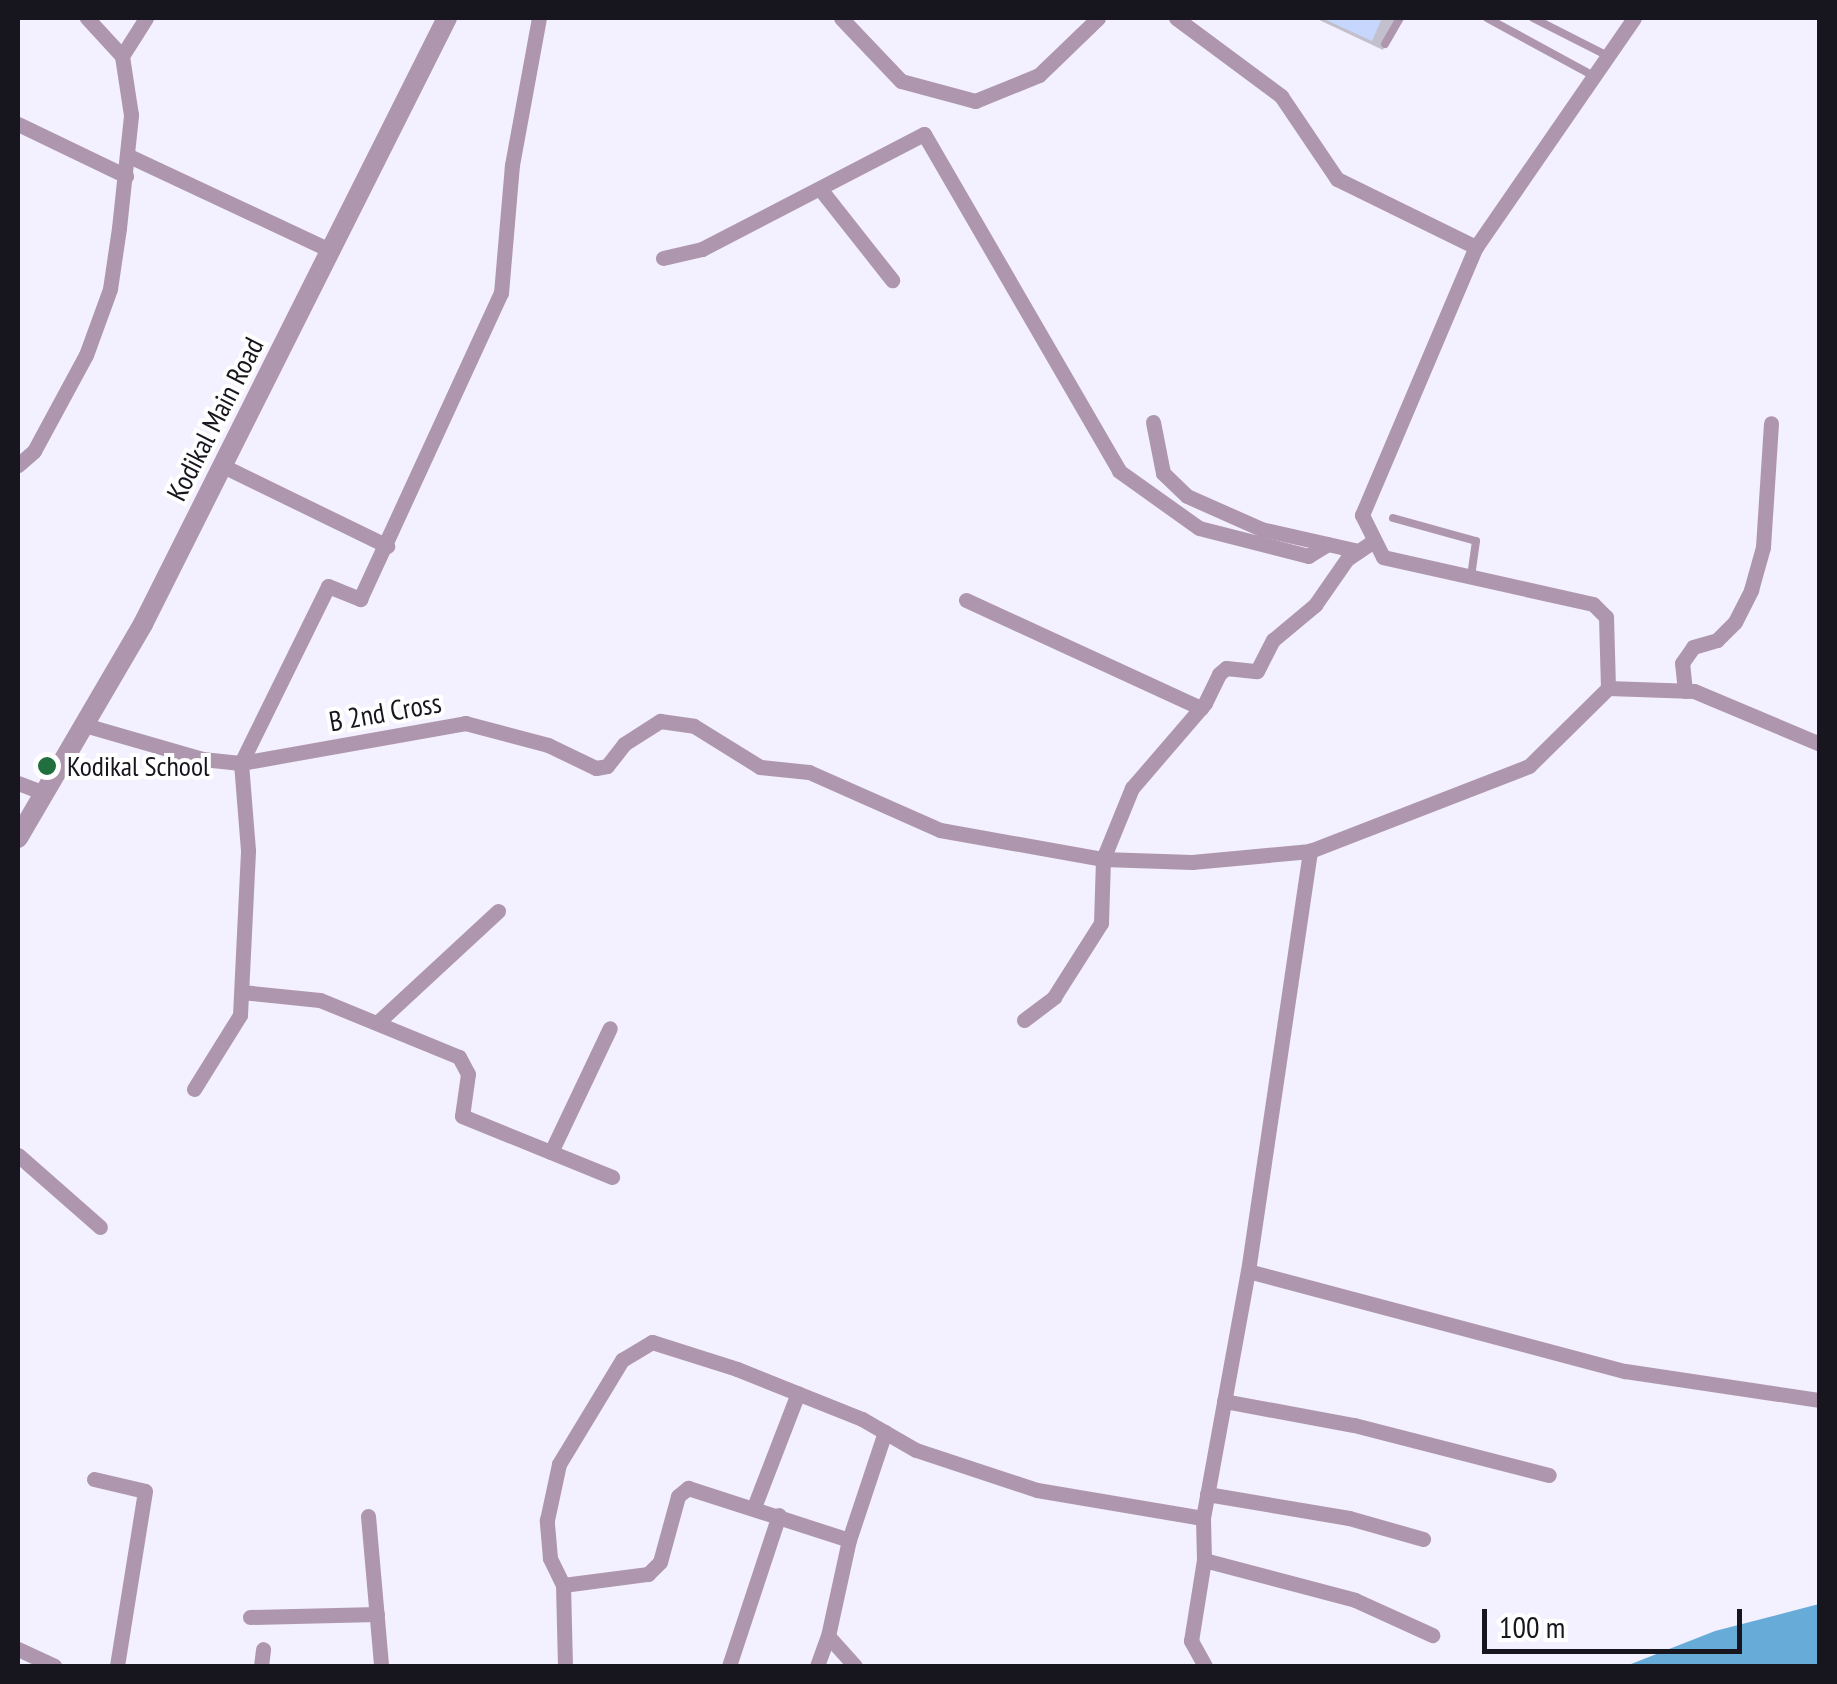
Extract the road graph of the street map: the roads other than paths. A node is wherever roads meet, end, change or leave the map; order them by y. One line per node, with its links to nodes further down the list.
1 (86, 18): 15 (street)
2 (146, 18): 15 (street)
3 (447, 18): 23 (street, Kodikal Main Road)
4 (539, 18): 32 (street)
5 (841, 18): 6 (street)
6 (1098, 18)
7 (1176, 18): 22 (street)
8 (1400, 18): 13 (lane)
9 (1487, 18): 14 (lane)
10 (1533, 18): 12 (lane)
11 (1634, 18): 16 (street)
12 (1565, 34): 14 (lane); 16 (lane)
13 (1385, 44)
14 (1554, 54): 17 (lane)
15 (122, 56): 19 (street)
16 (1608, 56): 17 (street)
17 (1594, 76): 22 (street)
18 (18, 124): 20 (street)
19 (129, 156): 20 (street); 23 (street)
20 (126, 176): 28 (street)
21 (820, 190): 24 (street); 25 (street); 31 (street)
22 (1476, 248): 33 (street)
23 (332, 251): 29 (street, Kodikal Main Road)
24 (663, 258)
25 (892, 280)
26 (1153, 422): 31 (street)
27 (1771, 423): 37 (street)
28 (18, 465)
29 (221, 465): 32 (street); 39 (street, Kodikal Main Road)
30 (1393, 518): 34 (lane)
31 (1328, 544): 33 (street)
32 (387, 546): 41 (street)
33 (1365, 547): 34 (street); 38 (street)
34 (1471, 578): 36 (street)
35 (966, 600): 38 (street)
36 (1608, 688): 37 (street); 45 (street)
37 (1685, 691): 40 (street)
38 (1201, 708): 46 (street)
39 (88, 726): 41 (street, B 2nd Cross); 43 (street, Kodikal Main Road)
40 (1820, 744)
41 (241, 763): 46 (street, B 2nd Cross); 48 (street)
42 (18, 783): 43 (street)
43 (42, 792): 44 (street, Kodikal Main Road)
44 (18, 838)
45 (1310, 851): 46 (street); 57 (street)
46 (1103, 858): 49 (street)
47 (498, 911): 50 (street)
48 (242, 992): 50 (street); 52 (street)
49 (1024, 1020)
50 (377, 1023): 53 (street)
51 (610, 1028): 53 (street)
52 (194, 1090)
53 (551, 1152): 55 (street)
54 (18, 1155): 56 (street)
55 (612, 1177)
56 (100, 1227)
57 (1248, 1272): 59 (street); 60 (street)
58 (798, 1393): 61 (street); 65 (street); 72 (street)
59 (1820, 1400)
60 (1224, 1402): 62 (street); 64 (street)
61 (885, 1432): 68 (street); 70 (street)
62 (1549, 1475)
63 (94, 1478): 80 (street)
64 (1207, 1494): 68 (street); 69 (street)
65 (754, 1507): 66 (street); 72 (street)
66 (779, 1515): 70 (street); 84 (street)
67 (368, 1516): 73 (street)
68 (1203, 1518): 71 (street)
69 (1424, 1539)
70 (848, 1540): 76 (street)
71 (1204, 1560): 75 (street); 87 (street)
72 (562, 1584): 83 (street)
73 (377, 1614): 74 (street); 82 (street)
74 (250, 1616)
75 (1432, 1635)
76 (828, 1636): 85 (street); 86 (street)
77 (18, 1649): 79 (street)
78 (264, 1649): 81 (street)
79 (54, 1666)
80 (117, 1666)
81 (260, 1666)
82 (381, 1666)
83 (565, 1666)
84 (729, 1666)
85 (817, 1666)
86 (855, 1666)
87 (1205, 1666)

